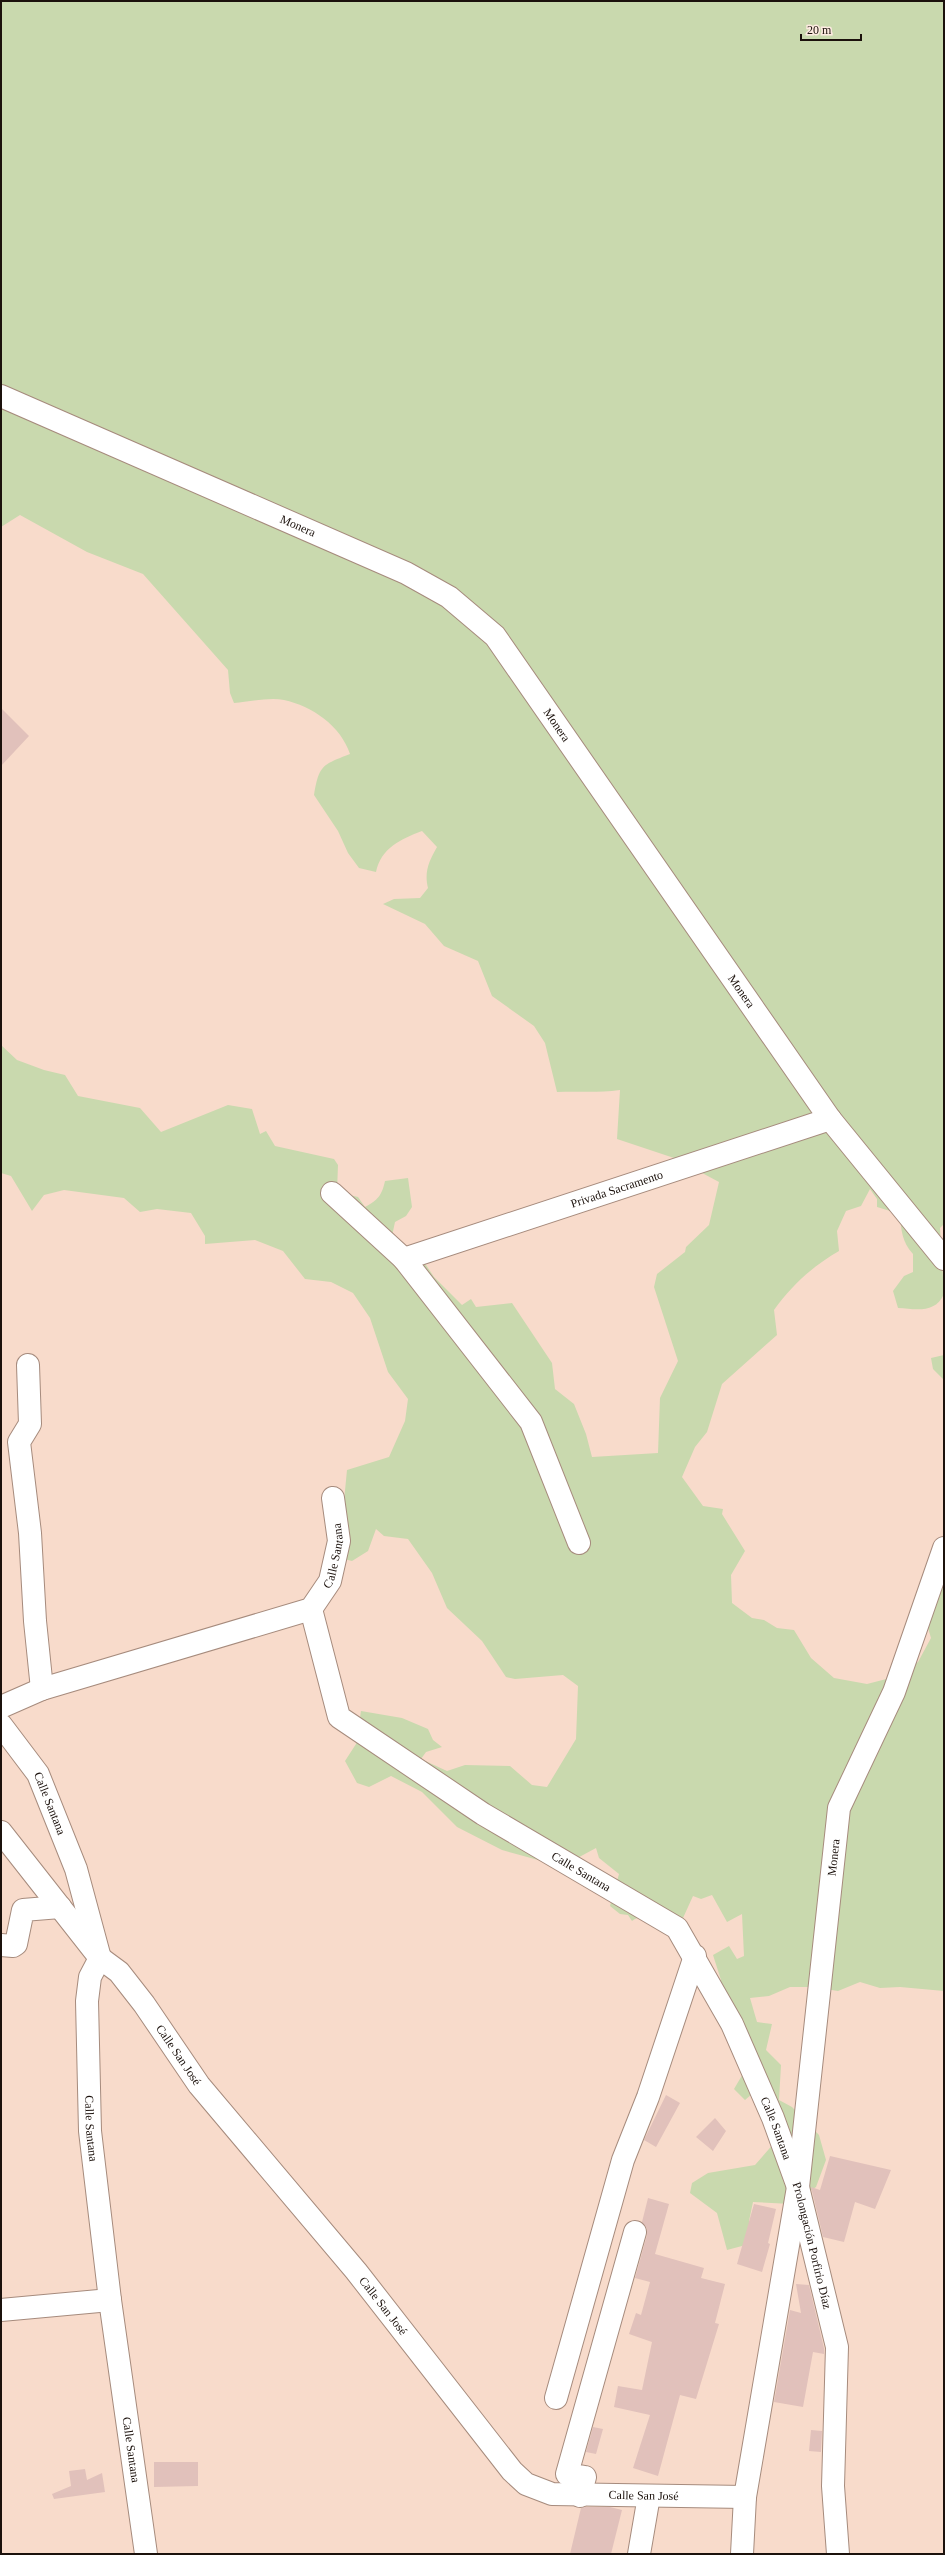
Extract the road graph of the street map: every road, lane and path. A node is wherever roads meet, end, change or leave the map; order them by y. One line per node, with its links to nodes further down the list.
1 (1, 396): 2 (street, Monera)
2 (830, 1118): 4 (street, Privada Sacramento); 5 (street, Monera)
3 (332, 1192): 4 (street)
4 (404, 1259): 8 (street)
5 (944, 1259)
6 (28, 1365): 11 (street)
7 (333, 1498): 10 (street, Calle Santana)
8 (579, 1543)
9 (944, 1548): 19 (street, Monera)
10 (311, 1609): 11 (street); 17 (street, Calle Santana)
11 (42, 1689): 12 (street)
12 (1, 1707)
13 (1, 1725): 18 (street, Calle Santana)
14 (1, 1832): 15 (street, Calle San José)
15 (60, 1907): 16 (street); 18 (street, Calle San José)
16 (1, 1945)
17 (695, 1956): 19 (street, Calle Santana); 23 (street)
18 (100, 1958): 21 (street, Calle Santana); 24 (street, Calle San José)
19 (798, 2187): 26 (street, Prolongación Porfirio Díaz); 30 (street, Prolongación Porfirio Díaz)
20 (635, 2232): 24 (street)
21 (110, 2300): 22 (street); 27 (street, Calle Santana)
22 (1, 2310)
23 (556, 2398)
24 (580, 2496): 25 (street, Calle San José)
25 (649, 2496): 26 (street, Calle San José); 28 (street)
26 (745, 2497): 29 (street, Prolongación Porfirio Díaz)
27 (146, 2554)
28 (639, 2554)
29 (742, 2554)
30 (838, 2554)

